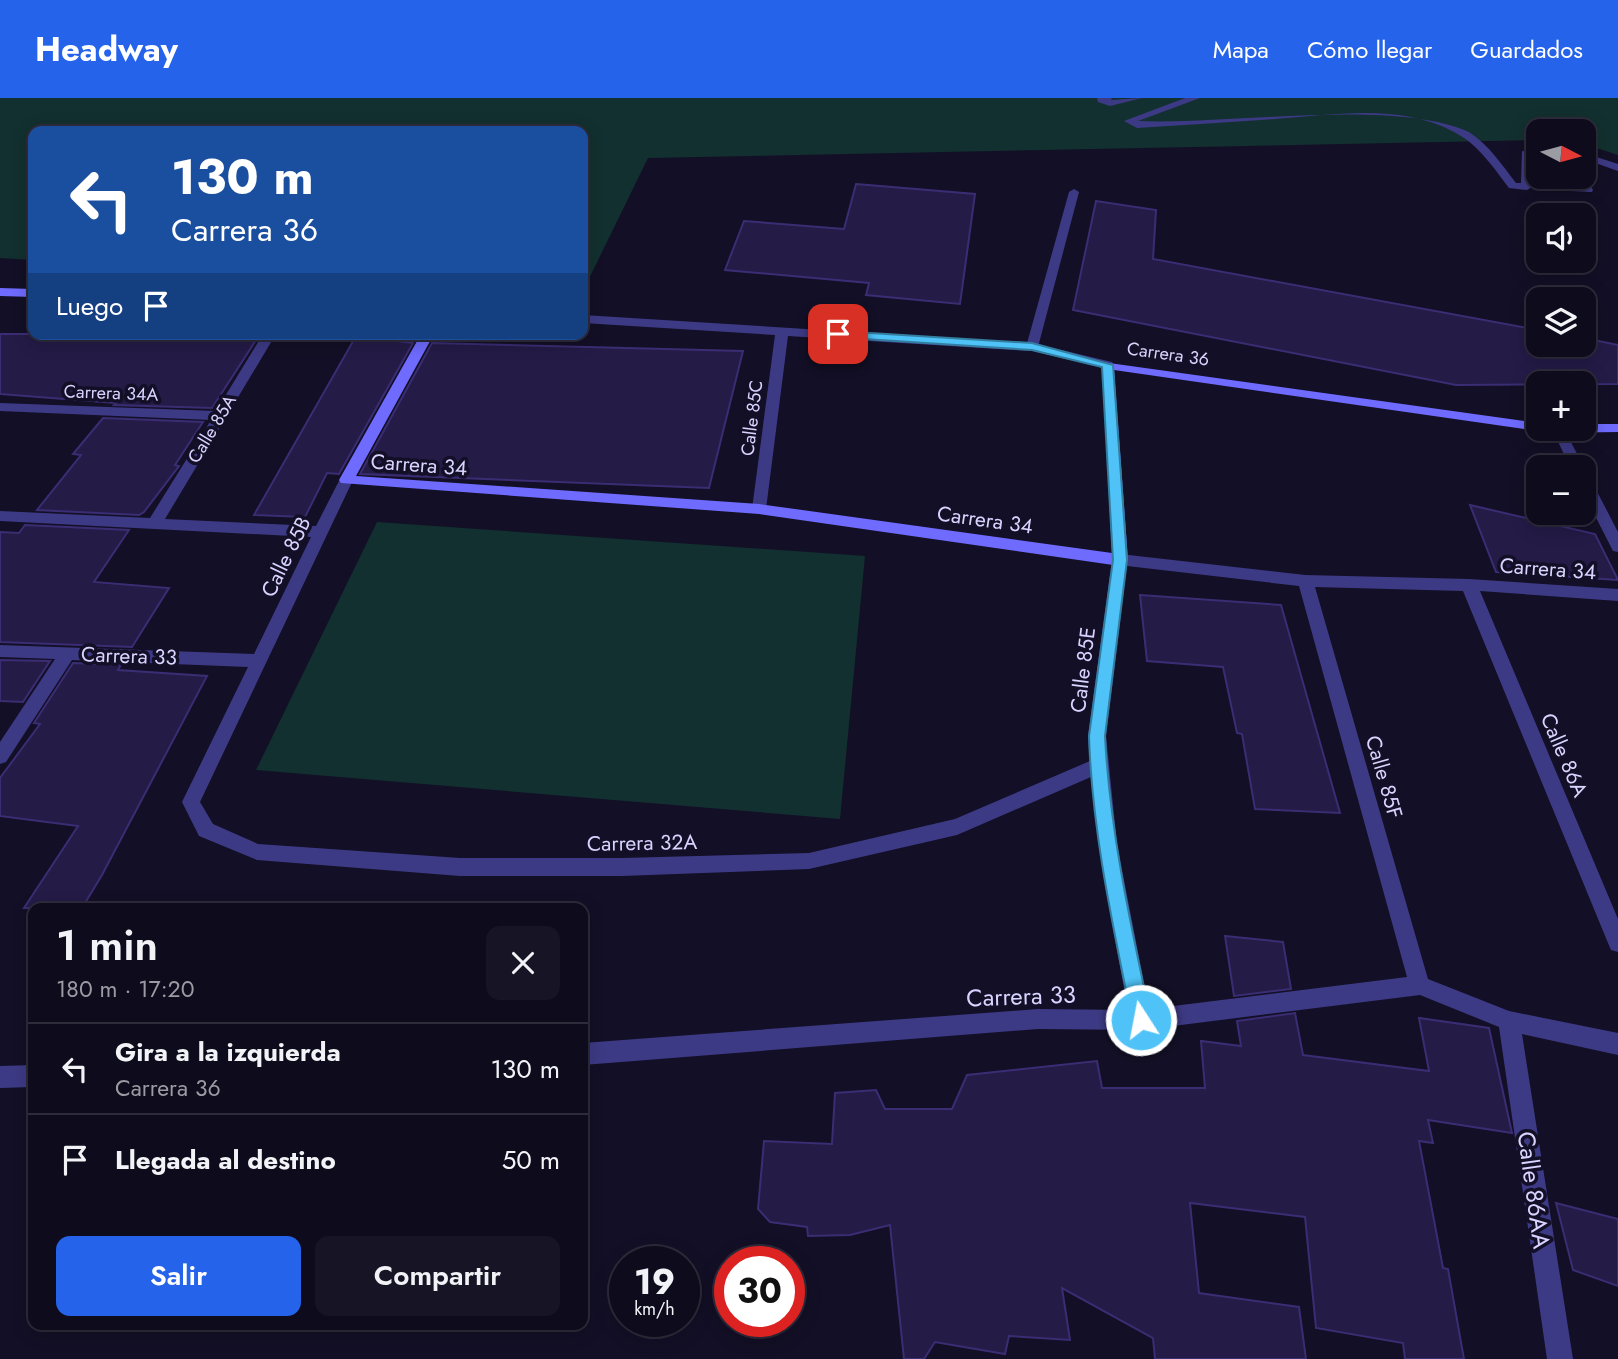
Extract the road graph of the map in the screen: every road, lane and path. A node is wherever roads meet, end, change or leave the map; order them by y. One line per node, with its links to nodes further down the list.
1 (1107, 98): 2 (street)
2 (1137, 98)
3 (1195, 98): 6 (street)
4 (1596, 160): 5 (street)
5 (1618, 168)
6 (1526, 187)
7 (1074, 192): 14 (street)
8 (0, 292): 9 (street)
9 (28, 293)
10 (588, 319): 11 (street, Carrera 36)
11 (782, 331): 14 (street, Carrera 36); 23 (street, Calle 85C)
12 (266, 340): 17 (street, Calle 85A)
13 (425, 340): 21 (street, Calle 85B)
14 (1032, 347): 15 (street, Carrera 36)
15 (1107, 365): 18 (street, Carrera 36); 28 (street, Calle 85E)
16 (0, 407): 17 (street, Carrera 34A)
17 (220, 416): 25 (street, Calle 85A)
18 (1526, 425)
19 (1596, 428): 20 (street)
20 (1618, 428)
21 (346, 480): 23 (street, Carrera 34); 26 (street, Calle 85B)
22 (1596, 504): 27 (street)
23 (759, 509): 28 (street, Carrera 34)
24 (0, 516): 25 (street)
25 (154, 524): 26 (street)
26 (321, 532): 34 (street, Calle 85B)
27 (1618, 547)
28 (1120, 560): 29 (street, Carrera 34); 36 (street, Calle 85E)
29 (1305, 582): 30 (street, Carrera 34); 39 (street, Calle 85F)
30 (1469, 585): 31 (street, Carrera 34); 38 (street, Calle 86A)
31 (1618, 595)
32 (0, 651): 33 (street, Carrera 33)
33 (68, 653): 34 (street, Carrera 33); 35 (street)
34 (259, 661): 37 (street, Calle 85B)
35 (0, 757)
36 (1098, 765): 37 (street, Carrera 32A); 40 (street, Calle 85E)
37 (191, 803)
38 (1618, 943)
39 (1420, 985): 40 (street, Carrera 33); 41 (street, Carrera 33)
40 (1141, 1020): 43 (street, Carrera 33)
41 (1509, 1021): 42 (street, Carrera 33); 46 (street, Calle 86AA)
42 (1618, 1044)
43 (588, 1054)
44 (28, 1076): 45 (street)
45 (0, 1077)
46 (1560, 1359)

